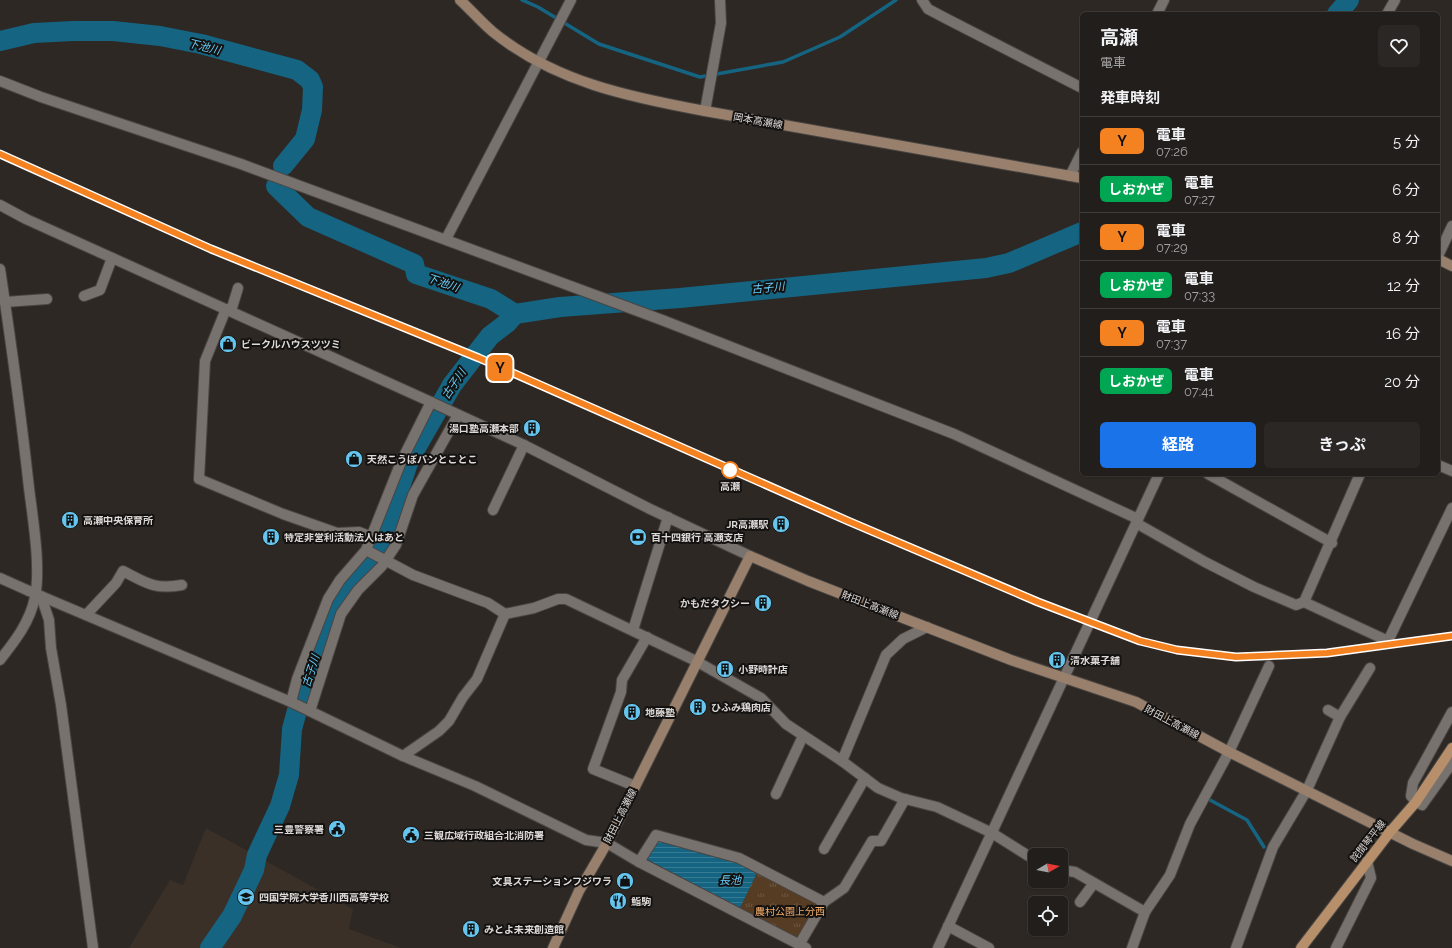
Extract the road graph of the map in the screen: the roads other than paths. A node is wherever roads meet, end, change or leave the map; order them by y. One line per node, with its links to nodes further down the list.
1 (460, 0): 9 (main road, 岡本高瀬線)
2 (571, 0): 9 (street)
3 (720, 0): 12 (street)
4 (922, 0): 11 (street)
5 (1164, 0): 7 (street)
6 (1395, 0): 8 (street)
7 (1158, 12)
8 (1388, 12)
9 (538, 60): 12 (main road, 岡本高瀬線); 18 (street)
10 (0, 82): 18 (street)
11 (1080, 87)
12 (705, 111): 14 (main road, 岡本高瀬線)
13 (1080, 156): 14 (street)
14 (1070, 176): 15 (main road, 岡本高瀬線)
15 (1080, 178)
16 (0, 205): 20 (street)
17 (1452, 226): 19 (street)
18 (446, 239): 40 (street)
19 (1440, 253)
20 (112, 258): 25 (street); 28 (street)
21 (1440, 259): 22 (main road)
22 (1452, 266)
23 (0, 269): 27 (street)
24 (238, 288): 28 (street)
25 (84, 296)
26 (47, 299): 27 (street)
27 (5, 302): 48 (street)
28 (228, 310): 29 (street); 41 (street)
29 (431, 402): 30 (street); 41 (street)
30 (458, 415): 31 (street); 45 (street)
31 (524, 445): 38 (street); 39 (street)
32 (1440, 467): 33 (street)
33 (1452, 471)
34 (1158, 476): 40 (street)
35 (1212, 476): 42 (street)
36 (1359, 476): 42 (street)
37 (1452, 508): 49 (street)
38 (493, 510)
39 (668, 516): 44 (street); 53 (street)
40 (1137, 521): 49 (street); 59 (street)
41 (372, 537): 43 (street)
42 (1332, 543): 49 (street)
43 (369, 552): 45 (street); 60 (street)
44 (750, 556): 52 (main road, 財田上高瀬線); 56 (main road, 財田上高瀬線)
45 (386, 560): 50 (street); 62 (street)
46 (0, 578): 48 (street)
47 (182, 585): 51 (street)
48 (35, 593): 51 (street); 55 (street); 92 (street)
49 (1304, 602)
50 (505, 614): 53 (street); 68 (street)
51 (86, 615): 60 (street)
52 (927, 627): 59 (main road, 財田上高瀬線); 69 (street)
53 (633, 630): 54 (street)
54 (647, 637): 56 (street); 72 (street)
55 (0, 660)
56 (697, 662): 65 (street); 72 (main road, 財田上高瀬線)
57 (1270, 666): 67 (street)
58 (1370, 668): 64 (street)
59 (1063, 679): 67 (main road, 財田上高瀬線); 78 (street)
60 (291, 702): 62 (street)
61 (1328, 710): 64 (street)
62 (310, 711): 68 (street)
63 (1452, 712): 76 (street)
64 (1340, 717): 73 (street)
65 (803, 736): 69 (street); 74 (street)
66 (1452, 748): 76 (main road, 詫間琴平線)
67 (1229, 752): 73 (main road, 財田上高瀬線); 89 (street)
68 (403, 756): 79 (street)
69 (842, 760): 71 (street)
70 (1452, 763): 76 (street)
71 (865, 778): 75 (street); 80 (street)
72 (635, 786): 79 (main road, 財田上高瀬線)
73 (1307, 790): 77 (main road, 財田上高瀬線); 97 (street)
74 (776, 794)
75 (905, 799): 78 (street); 87 (street)
76 (1416, 802): 77 (main road, 詫間琴平線)
77 (1390, 832): 82 (main road, 詫間琴平線); 83 (main road, 財田上高瀬線)
78 (992, 833): 81 (street); 90 (street)
79 (607, 843): 84 (street); 93 (main road, 財田上高瀬線)
80 (824, 849)
81 (1028, 856)
82 (1367, 861): 98 (main road, 詫間琴平線); 99 (street)
83 (1452, 861)
84 (639, 862): 87 (street); 91 (street)
85 (1068, 871): 86 (street)
86 (1094, 883): 88 (street); 89 (street)
87 (824, 902): 91 (street)
88 (1080, 902)
89 (1145, 912): 96 (street)
90 (948, 926): 94 (street); 95 (street)
91 (803, 946)
92 (93, 948)
93 (553, 948)
94 (938, 948)
95 (989, 948)
96 (1132, 948)
97 (1236, 948)
98 (1301, 948)
99 (1336, 948)

